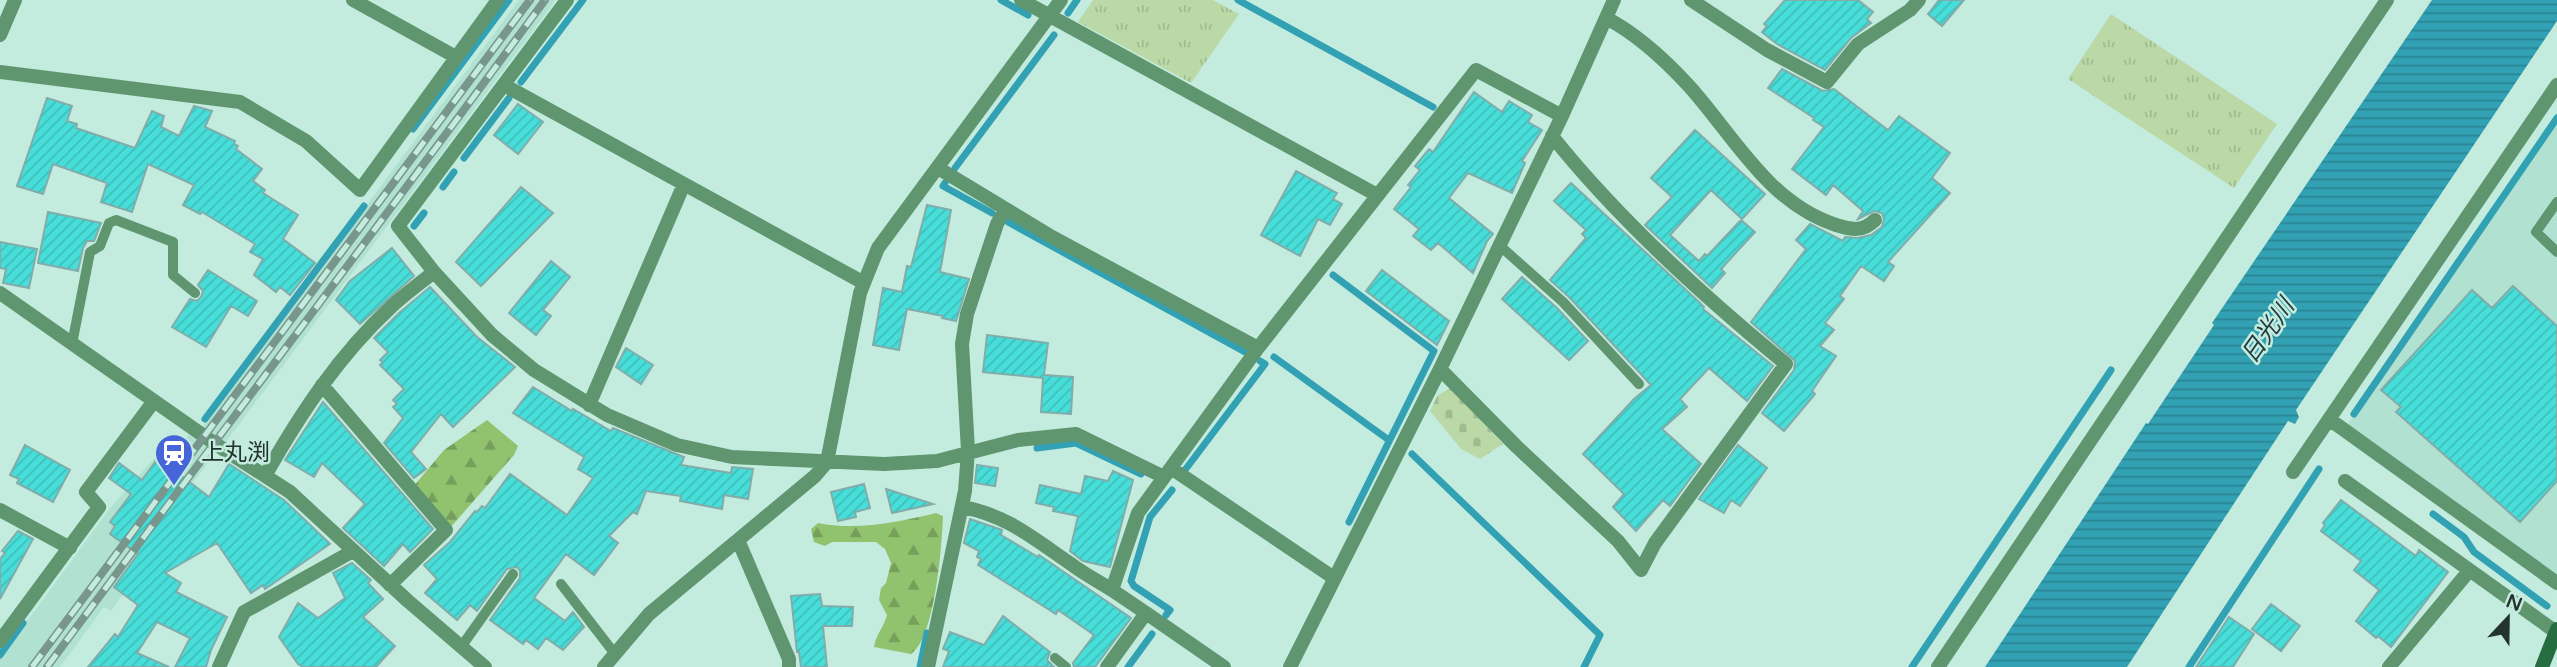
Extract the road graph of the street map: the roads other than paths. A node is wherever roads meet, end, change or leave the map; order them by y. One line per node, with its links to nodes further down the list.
1 (15, 0): 13 (street)
2 (354, 0): 14 (street)
3 (498, 0): 14 (street)
4 (568, 0): 16 (street)
5 (1021, 0): 11 (street)
6 (1061, 0): 11 (street)
7 (1614, 0): 12 (street)
8 (1691, 0): 9 (street)
9 (1919, 0)
10 (2387, 0): 73 (street)
11 (1051, 17): 20 (street); 22 (street)
12 (1606, 18): 18 (street); 25 (street)
13 (0, 36)
14 (456, 57): 15 (street)
15 (0, 72)
16 (504, 85): 21 (street); 28 (street)
17 (2557, 85): 39 (street)
18 (1562, 116): 19 (street); 22 (street)
19 (1552, 136): 26 (street); 34 (street)
20 (938, 169): 24 (street); 29 (street)
21 (684, 184): 29 (street); 38 (street)
22 (1377, 195): 33 (street)
23 (2557, 202): 27 (lane)
24 (1005, 209): 33 (street); 40 (street)
25 (1875, 220)
26 (1499, 246): 34 (street); 35 (lane)
27 (2557, 251)
28 (434, 272): 36 (street); 38 (street)
29 (864, 283): 41 (street)
30 (0, 293): 32 (street)
31 (195, 293): 32 (lane)
32 (72, 344): 37 (street)
33 (1258, 348): 43 (street)
34 (1440, 369): 53 (street)
35 (1639, 384)
36 (322, 385): 44 (street); 56 (street)
37 (153, 401): 44 (street); 49 (street)
38 (589, 405): 41 (street)
39 (2329, 419): 42 (street); 54 (street)
40 (968, 451): 41 (street); 43 (street); 46 (street)
41 (827, 462): 48 (street)
42 (2293, 472)
43 (1167, 473): 53 (street); 57 (street)
44 (265, 476): 50 (street)
45 (2345, 481): 51 (street)
46 (962, 507): 57 (street); 68 (street)
47 (0, 510): 49 (street)
48 (738, 540): 62 (street); 67 (street)
49 (70, 548): 60 (street)
50 (353, 551): 56 (street); 64 (street)
51 (2469, 571): 59 (street); 74 (street)
52 (513, 574): 61 (lane)
53 (1334, 578): 72 (street)
54 (2557, 583)
55 (561, 584): 62 (lane)
56 (390, 585): 61 (street)
57 (1112, 590): 58 (street)
58 (1146, 613): 70 (street); 71 (street)
59 (2555, 638): 75 (main road)
60 (0, 640)
61 (461, 647): 65 (street)
62 (615, 654): 66 (street)
63 (1055, 658): 69 (lane)
64 (222, 665)
65 (485, 667)
66 (604, 667)
67 (789, 667)
68 (928, 667)
69 (1066, 667)
70 (1107, 667)
71 (1224, 667)
72 (1290, 667)
73 (1938, 667)
74 (2389, 667)
75 (2542, 667)

